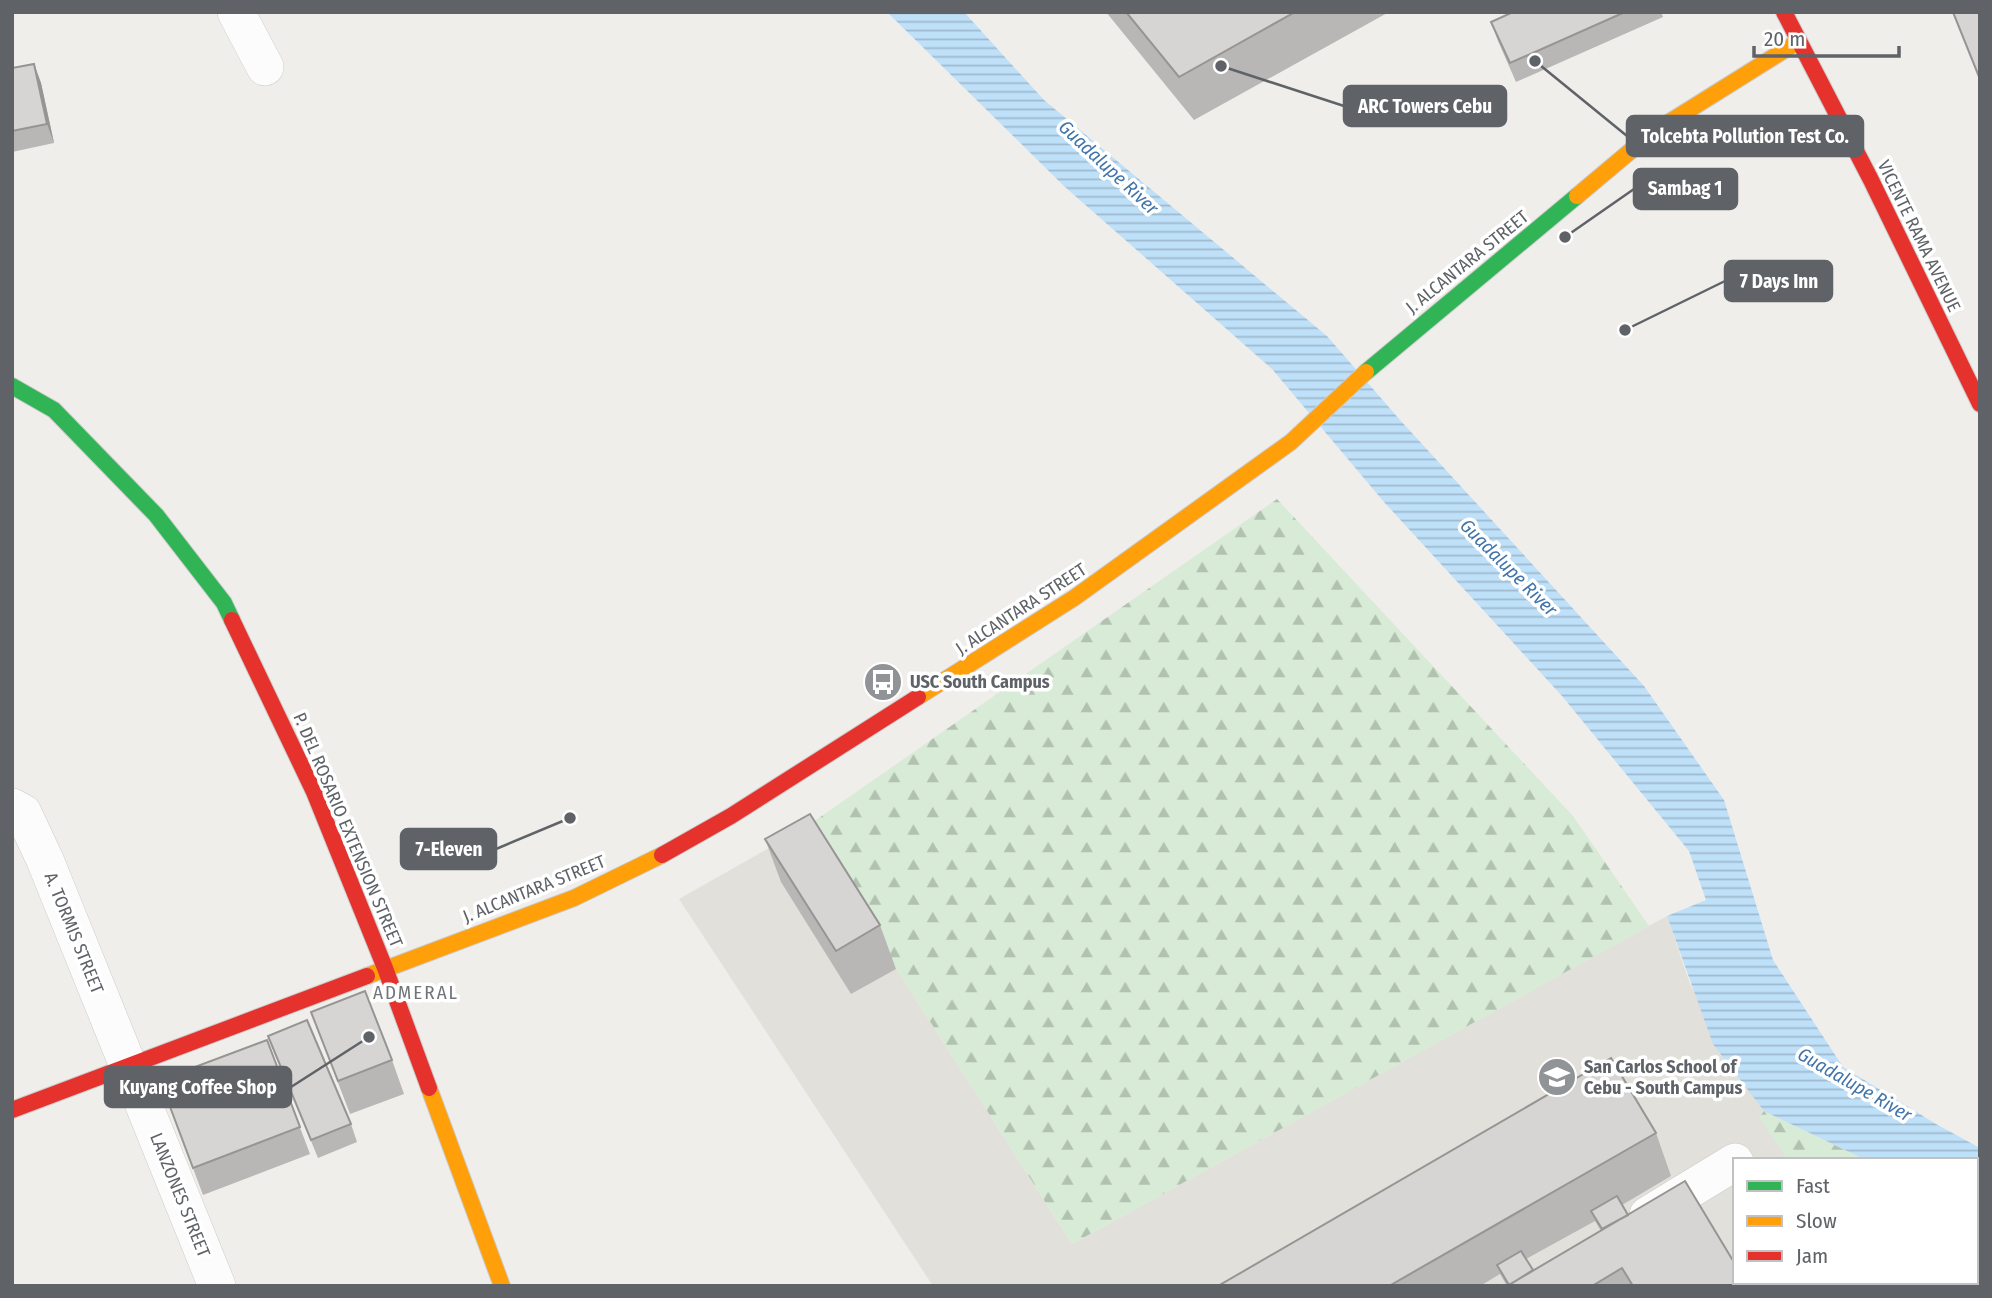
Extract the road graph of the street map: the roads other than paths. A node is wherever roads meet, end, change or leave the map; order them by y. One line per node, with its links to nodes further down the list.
1 (236, 12): 4 (street)
2 (1784, 12): 3 (street, VICENTE RAMA AVENUE)
3 (1799, 41): 6 (street, VICENTE RAMA AVENUE); 8 (street, J. ALCANTARA STREET)
4 (265, 67)
5 (12, 386): 8 (street, P. DEL ROSARIO EXTENSION STREET)
6 (1980, 404)
7 (12, 807): 9 (street, A. TORMIS STREET)
8 (385, 968): 9 (street, J. ALCANTARA STREET); 14 (street, P. DEL ROSARIO EXTENSION STREET)
9 (128, 1066): 10 (street, J. ALCANTARA STREET); 13 (street, LANZONES STREET)
10 (12, 1110)
11 (1733, 1162): 12 (street)
12 (1632, 1224)
13 (217, 1286)
14 (502, 1286)

